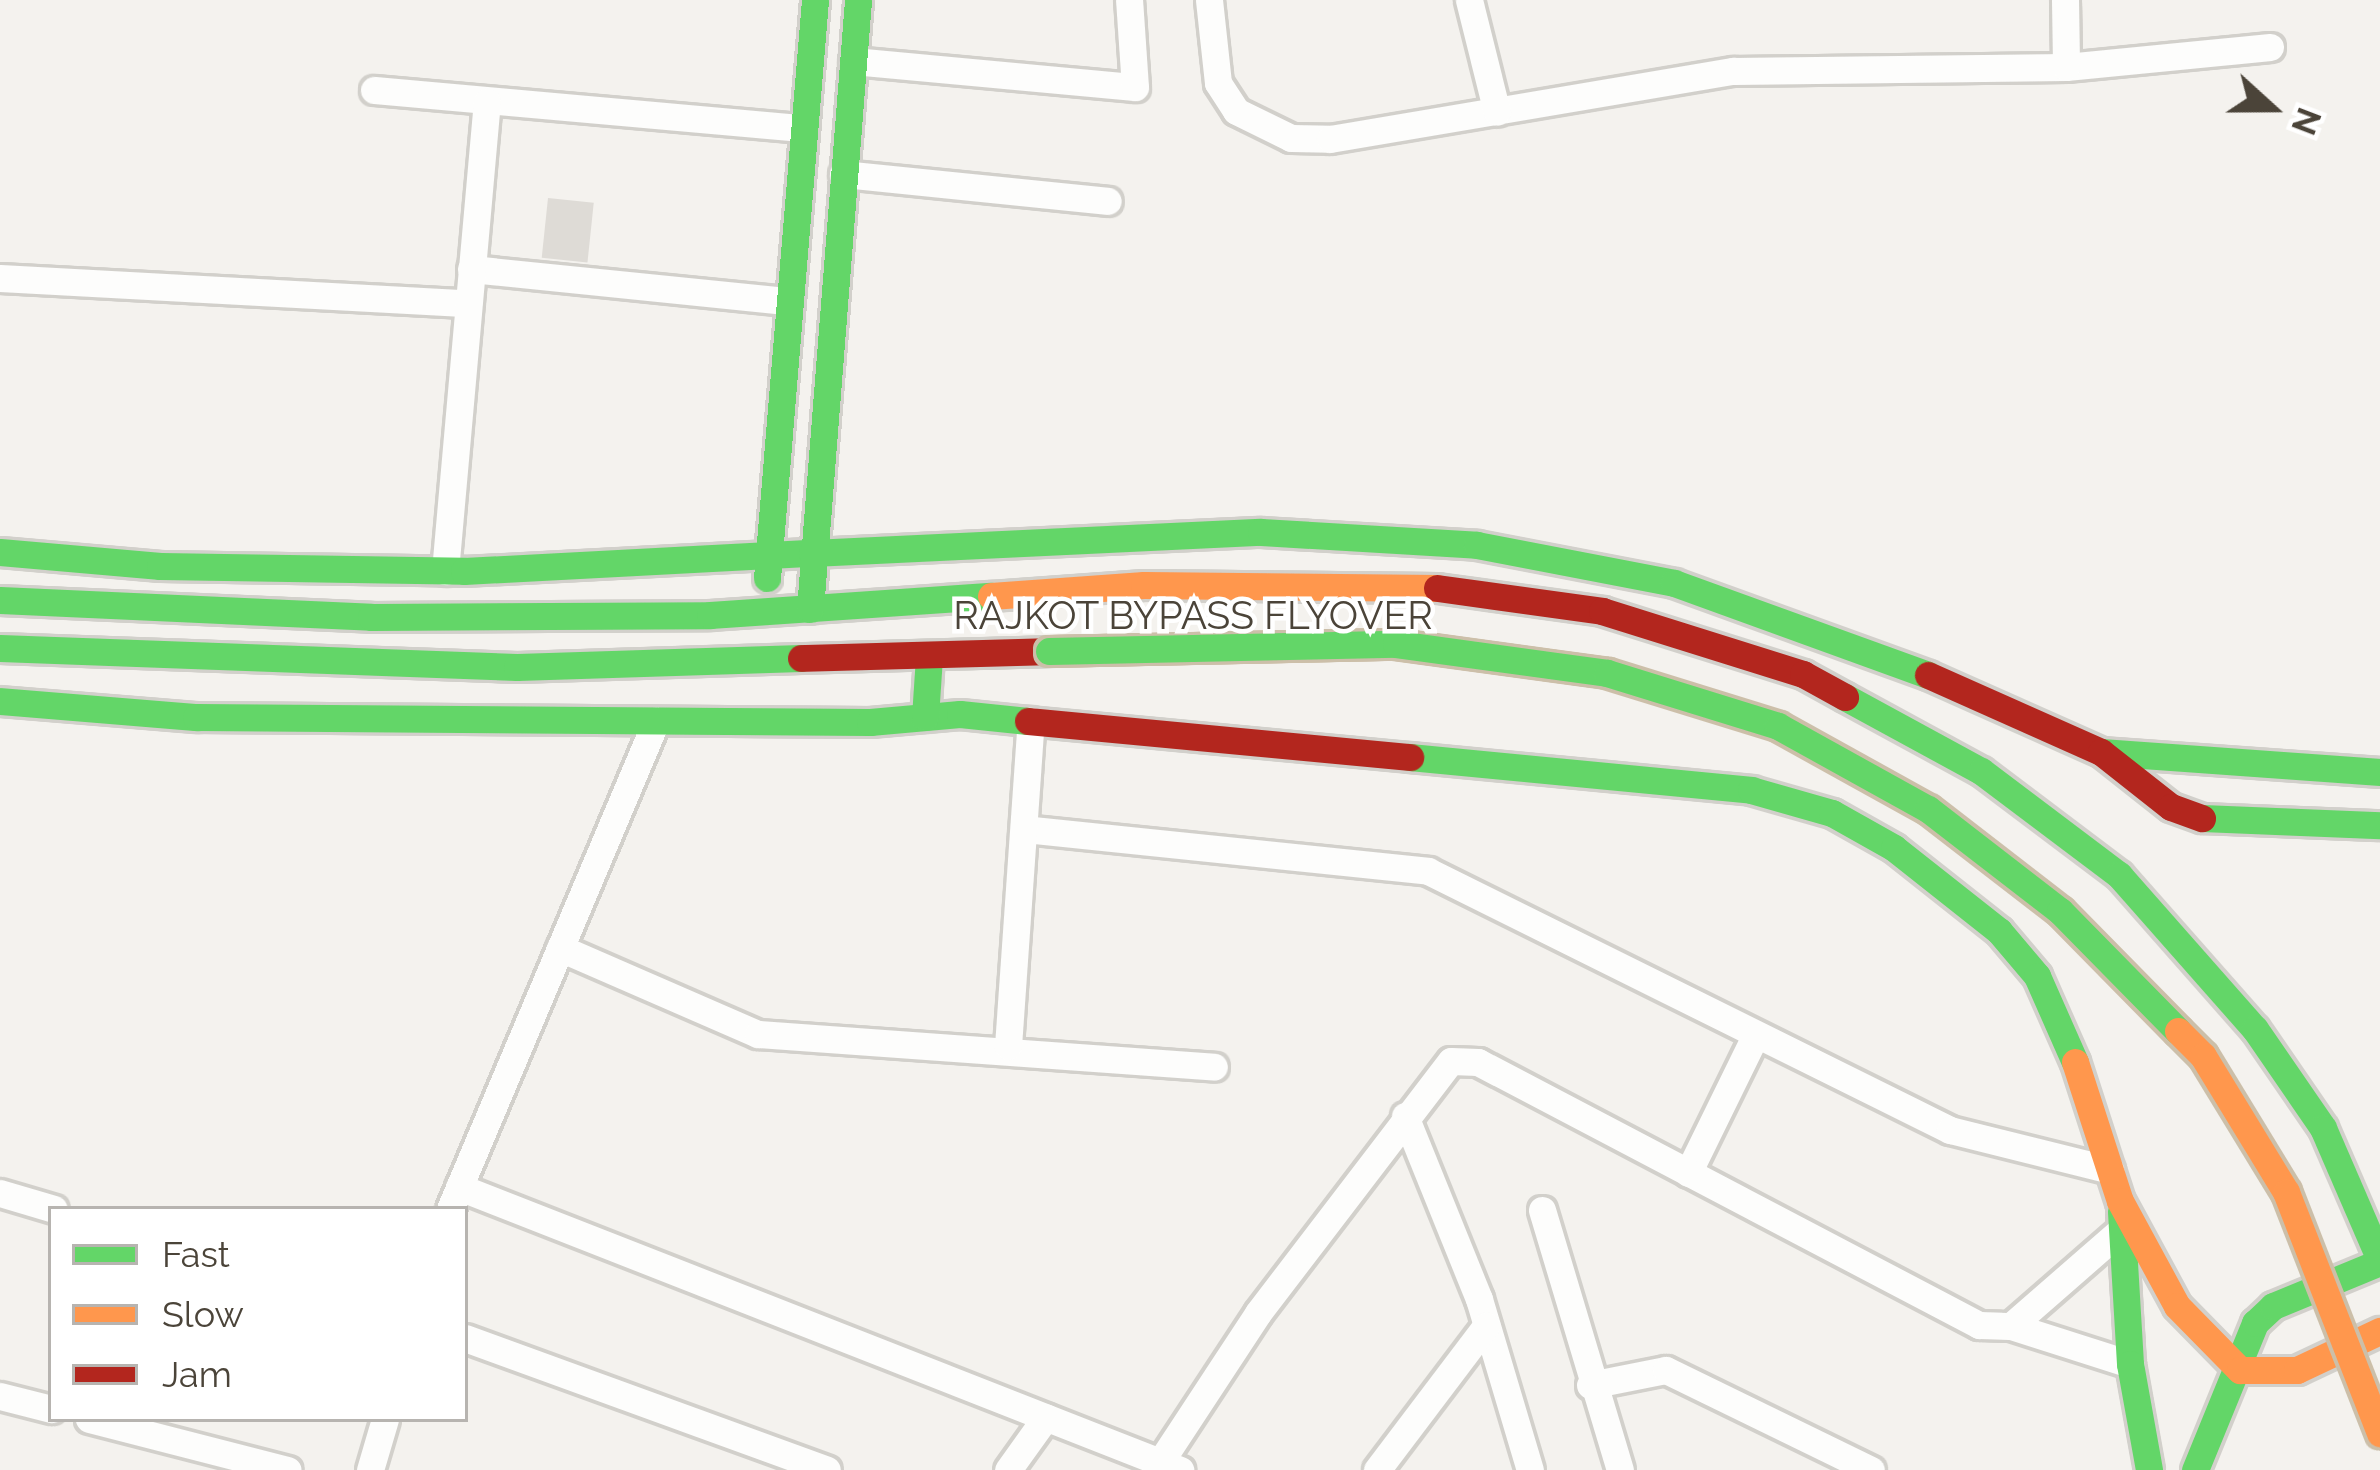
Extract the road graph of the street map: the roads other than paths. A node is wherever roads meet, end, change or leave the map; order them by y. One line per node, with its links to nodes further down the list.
1 (815, 0): 13 (main road)
2 (858, 0): 8 (main road)
3 (1129, 0): 8 (street)
4 (1209, 0): 12 (street)
5 (1469, 0): 12 (street)
6 (2065, 0): 9 (street)
7 (2270, 47): 9 (street)
8 (853, 61): 14 (main road)
9 (2066, 67): 12 (street)
10 (374, 90): 11 (street)
11 (487, 102): 13 (street); 16 (street)
12 (1497, 112)
13 (802, 128): 18 (main road)
14 (844, 174): 15 (street); 21 (main road)
15 (1108, 201)
16 (471, 268): 18 (street); 19 (street)
17 (0, 278): 19 (street)
18 (788, 302): 22 (main road)
19 (468, 303): 23 (street)
20 (0, 552): 23 (main road)
21 (812, 553): 22 (main road); 25 (main road); 33 (main road)
22 (769, 558): 23 (main road); 26 (main road)
23 (445, 571)
24 (0, 600): 26 (main road)
25 (810, 608): 26 (main road, RAJKOT BYPASS FLYOVER); 49 (main road, RAJKOT BYPASS FLYOVER)
26 (763, 612)
27 (0, 648): 28 (main road, RAJKOT BYPASS FLYOVER)
28 (929, 656): 30 (main road); 62 (main road, RAJKOT BYPASS FLYOVER, bridge)
29 (0, 701): 31 (main road)
30 (925, 717): 31 (main road); 32 (main road)
31 (656, 721): 37 (street)
32 (1031, 721): 36 (street); 42 (main road)
33 (2101, 752): 34 (main road); 35 (main road)
34 (2380, 772)
35 (2380, 825)
36 (1024, 829): 38 (street); 39 (street)
37 (560, 948): 39 (street); 45 (street)
38 (1754, 1038): 42 (street); 43 (street)
39 (1008, 1046): 40 (street)
40 (1214, 1067)
41 (1405, 1116): 43 (street); 50 (street); 63 (street)
42 (2110, 1170): 48 (main road)
43 (1688, 1173): 51 (street)
44 (0, 1192): 46 (street)
45 (455, 1198): 59 (street)
46 (48, 1207)
47 (1542, 1210): 56 (street)
48 (2121, 1215): 51 (street); 54 (main road); 55 (main road)
49 (2380, 1261): 55 (main road)
50 (1486, 1326): 68 (street); 69 (street)
51 (2011, 1326): 54 (street)
52 (2380, 1330): 55 (main road)
53 (468, 1339): 66 (street)
54 (2130, 1364): 72 (main road)
55 (2240, 1370): 73 (main road)
56 (1590, 1385): 70 (street); 71 (street)
57 (0, 1396): 58 (street)
58 (48, 1408)
59 (1046, 1417): 63 (street); 67 (street)
60 (101, 1422): 64 (street)
61 (384, 1422): 65 (street)
62 (2380, 1433)
63 (1165, 1467)
64 (287, 1470)
65 (370, 1470)
66 (827, 1470)
67 (1008, 1470)
68 (1377, 1470)
69 (1530, 1470)
70 (1619, 1470)
71 (1871, 1470)
72 (2149, 1470)
73 (2195, 1470)

